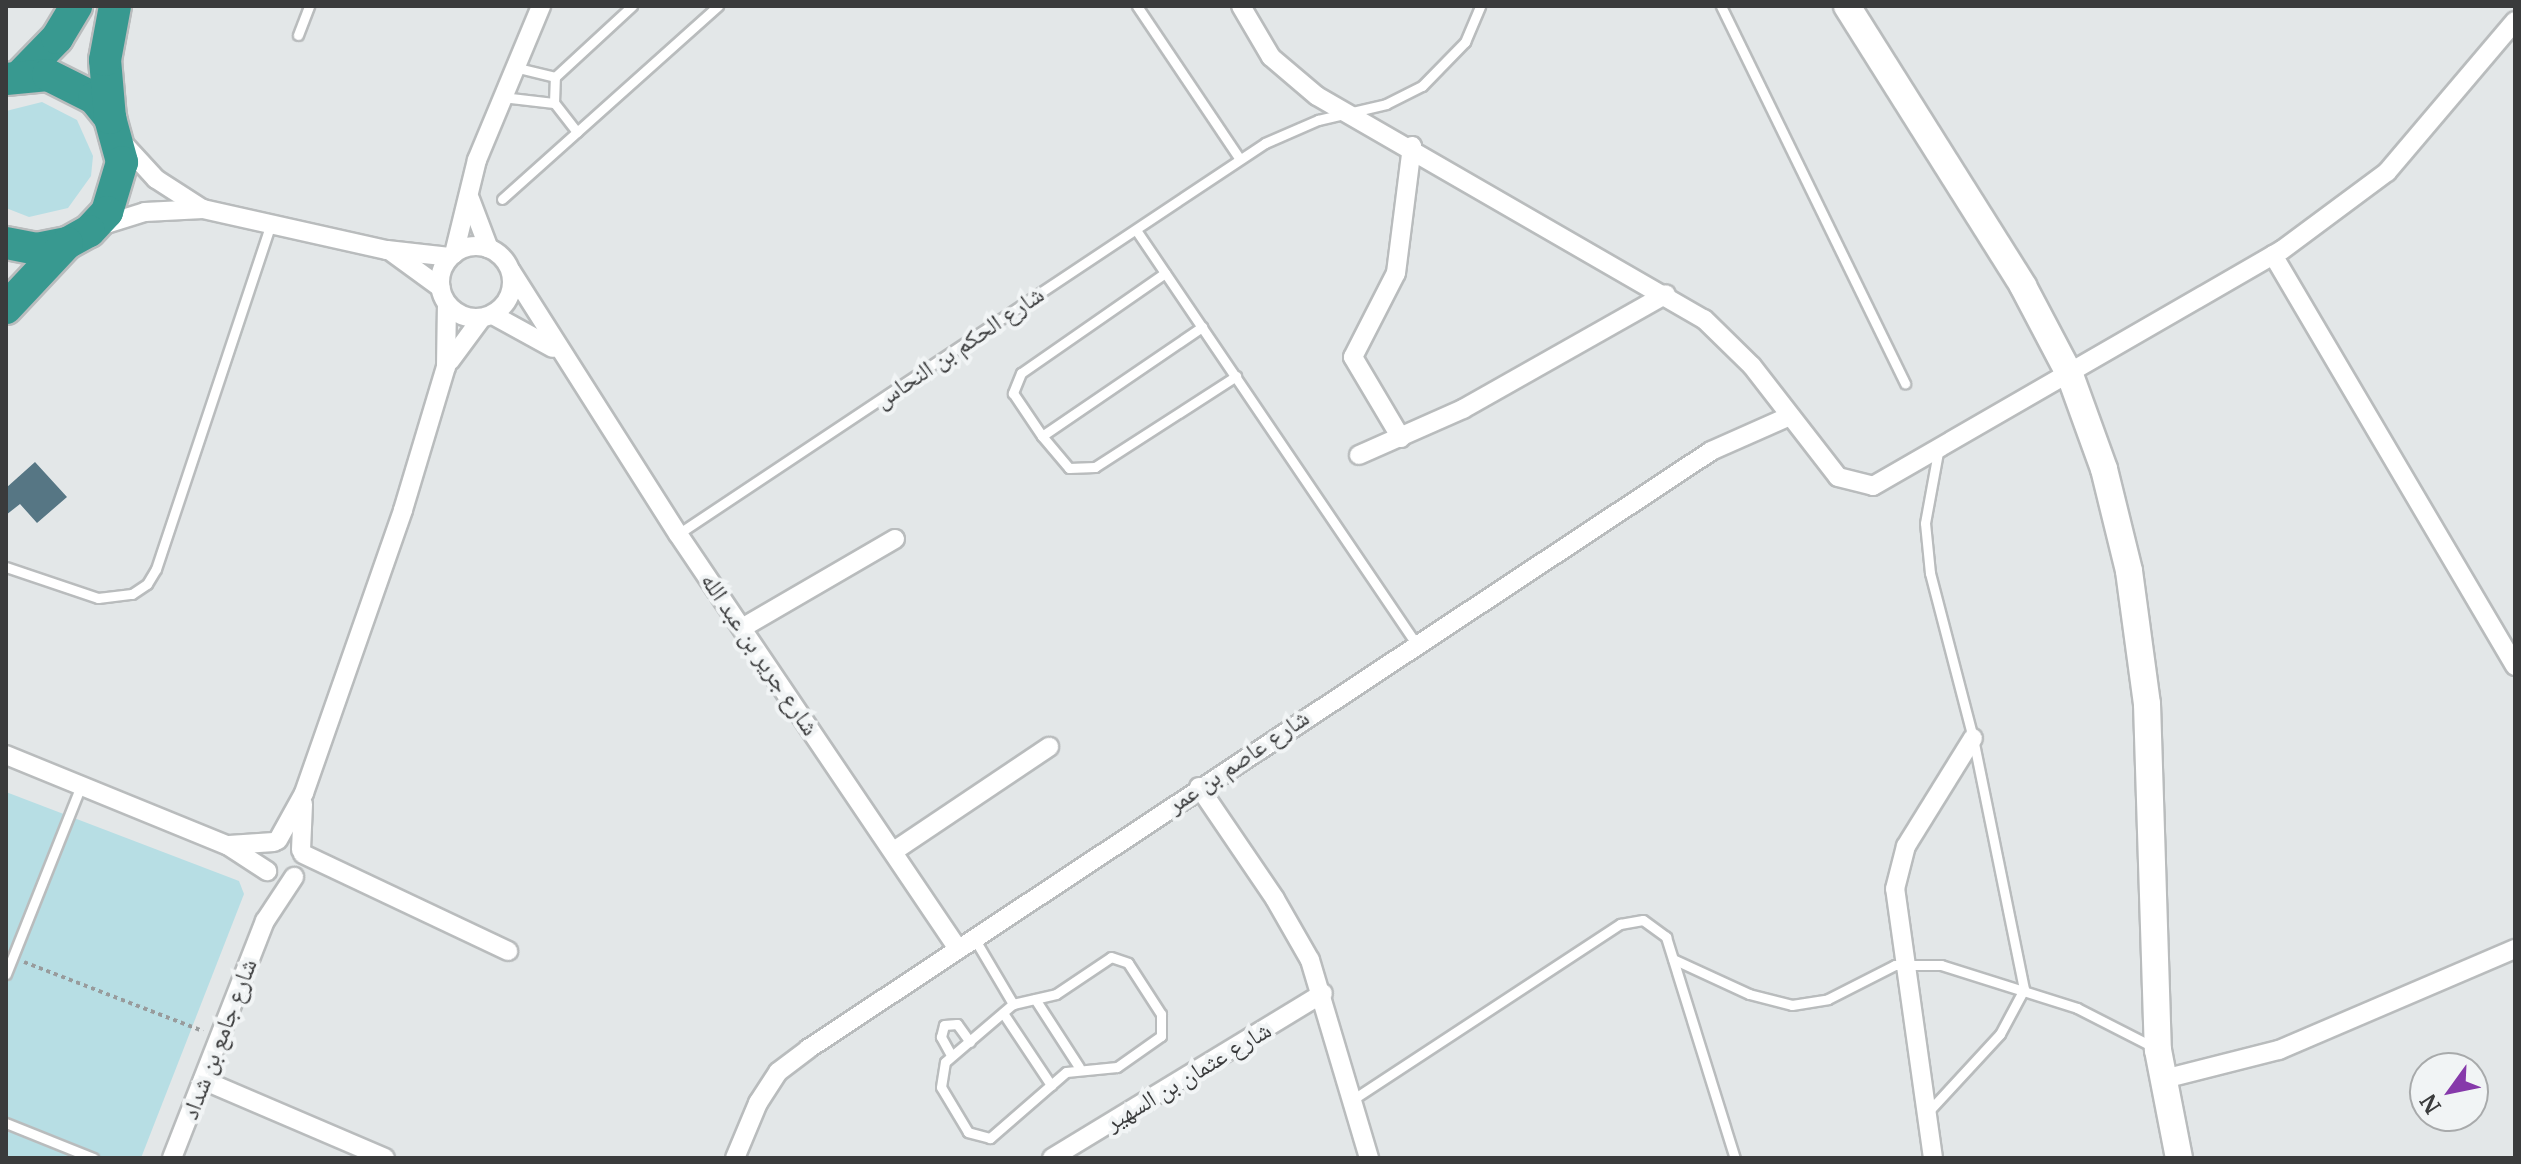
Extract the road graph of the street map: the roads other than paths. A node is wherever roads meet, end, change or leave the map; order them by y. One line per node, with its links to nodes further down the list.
1 (76, 6): 15 (highway)
2 (115, 6): 20 (highway)
3 (309, 6): 13 (lane)
4 (541, 6): 14 (street)
5 (632, 6): 16 (lane)
6 (718, 6): 21 (lane)
7 (1137, 6): 23 (lane)
8 (1241, 6): 19 (street)
9 (1480, 6): 19 (lane, شارع الحكم بن النحاس)
10 (1721, 6): 46 (lane)
11 (1847, 6): 44 (street)
12 (2515, 21): 33 (street)
13 (298, 35)
14 (514, 67): 16 (lane); 17 (street)
15 (14, 77): 20 (highway)
16 (555, 77): 18 (lane)
17 (502, 97): 18 (lane); 24 (street)
18 (554, 103): 21 (lane)
19 (1349, 113): 22 (street); 23 (lane, شارع الحكم بن النحاس)
20 (114, 127): 26 (street); 29 (highway)
21 (577, 132): 25 (lane)
22 (1412, 146): 37 (street); 49 (street)
23 (1240, 159): 28 (lane, شارع الحكم بن النحاس)
24 (469, 196): 31 (street); 34 (street)
25 (502, 199)
26 (203, 209): 27 (street); 29 (street)
27 (271, 224): 32 (street); 54 (lane)
28 (1136, 230): 36 (lane); 52 (lane, شارع الحكم بن النحاس)
29 (78, 237): 30 (highway); 39 (highway)
30 (6, 243)
31 (489, 249): 34 (street); 35 (street)
32 (387, 250): 34 (street); 38 (street)
33 (2273, 255): 44 (street); 57 (street)
34 (452, 256): 38 (street)
35 (511, 271): 40 (street); 42 (street, شارع جرير بن عبد الله)
36 (1165, 273): 41 (lane); 48 (lane)
37 (1666, 294): 47 (street); 49 (street)
38 (444, 296): 40 (street); 43 (street)
39 (6, 308)
40 (487, 317): 42 (street, شارع جرير بن عبد الله); 43 (street)
41 (1202, 327): 45 (lane); 48 (lane)
42 (564, 359): 52 (street, شارع جرير بن عبد الله)
43 (446, 367): 63 (street)
44 (2070, 375): 50 (street); 85 (street)
45 (1236, 376): 48 (lane); 56 (lane)
46 (1905, 384)
47 (1790, 416): 50 (street); 56 (street, شارع عاصم بن عمر)
48 (1042, 436)
49 (1401, 438): 51 (street)
50 (1938, 452): 58 (lane)
51 (1359, 455)
52 (678, 534): 55 (street, شارع جرير بن عبد الله)
53 (895, 539): 55 (street)
54 (6, 567)
55 (742, 628): 66 (street, شارع جرير بن عبد الله)
56 (1416, 643): 62 (street, شارع عاصم بن عمر)
57 (2515, 666)
58 (1973, 738): 77 (street); 79 (lane)
59 (1049, 747): 66 (street)
60 (6, 755): 61 (street)
61 (81, 786): 65 (street); 78 (lane)
62 (1199, 787): 72 (street, شارع عاصم بن عمر); 80 (street)
63 (304, 793): 64 (street); 67 (street)
64 (276, 841): 65 (street); 67 (street); 68 (street)
65 (227, 845): 68 (street)
66 (894, 851): 73 (street, شارع جرير بن عبد الله)
67 (302, 852): 69 (street); 70 (street)
68 (268, 873): 69 (street); 71 (street)
69 (296, 876): 70 (street); 71 (street)
70 (352, 881): 75 (street)
71 (265, 921): 89 (street, شارع جامع بن شداد)
72 (974, 938): 73 (street, شارع عاصم بن عمر); 82 (lane)
73 (958, 949): 97 (street, شارع عاصم بن عمر)
74 (2515, 949): 88 (street)
75 (508, 951)
76 (1673, 959): 77 (lane); 91 (lane); 100 (lane)
77 (1907, 963): 79 (lane); 92 (street)
78 (6, 974)
79 (2024, 989): 85 (lane); 92 (lane)
80 (1323, 993): 91 (street); 98 (street, شارع عثمان بن السهير)
81 (1035, 999): 82 (lane); 87 (lane); 87 (lane)
82 (1013, 1004): 83 (lane)
83 (1003, 1013): 84 (lane); 90 (lane)
84 (970, 1042): 86 (lane); 86 (lane)
85 (2158, 1050): 88 (street)
86 (951, 1055): 90 (lane)
87 (1079, 1067): 90 (lane)
88 (2164, 1079): 102 (street)
89 (203, 1080): 95 (street, شارع جامع بن شداد); 96 (street)
90 (1051, 1085)
91 (1352, 1100): 99 (street)
92 (1928, 1112): 101 (street)
93 (6, 1123): 94 (lane)
94 (93, 1158)
95 (172, 1158)
96 (385, 1158)
97 (735, 1158)
98 (1052, 1158)
99 (1369, 1158)
100 (1735, 1158)
101 (1933, 1158)
102 (2179, 1158)

